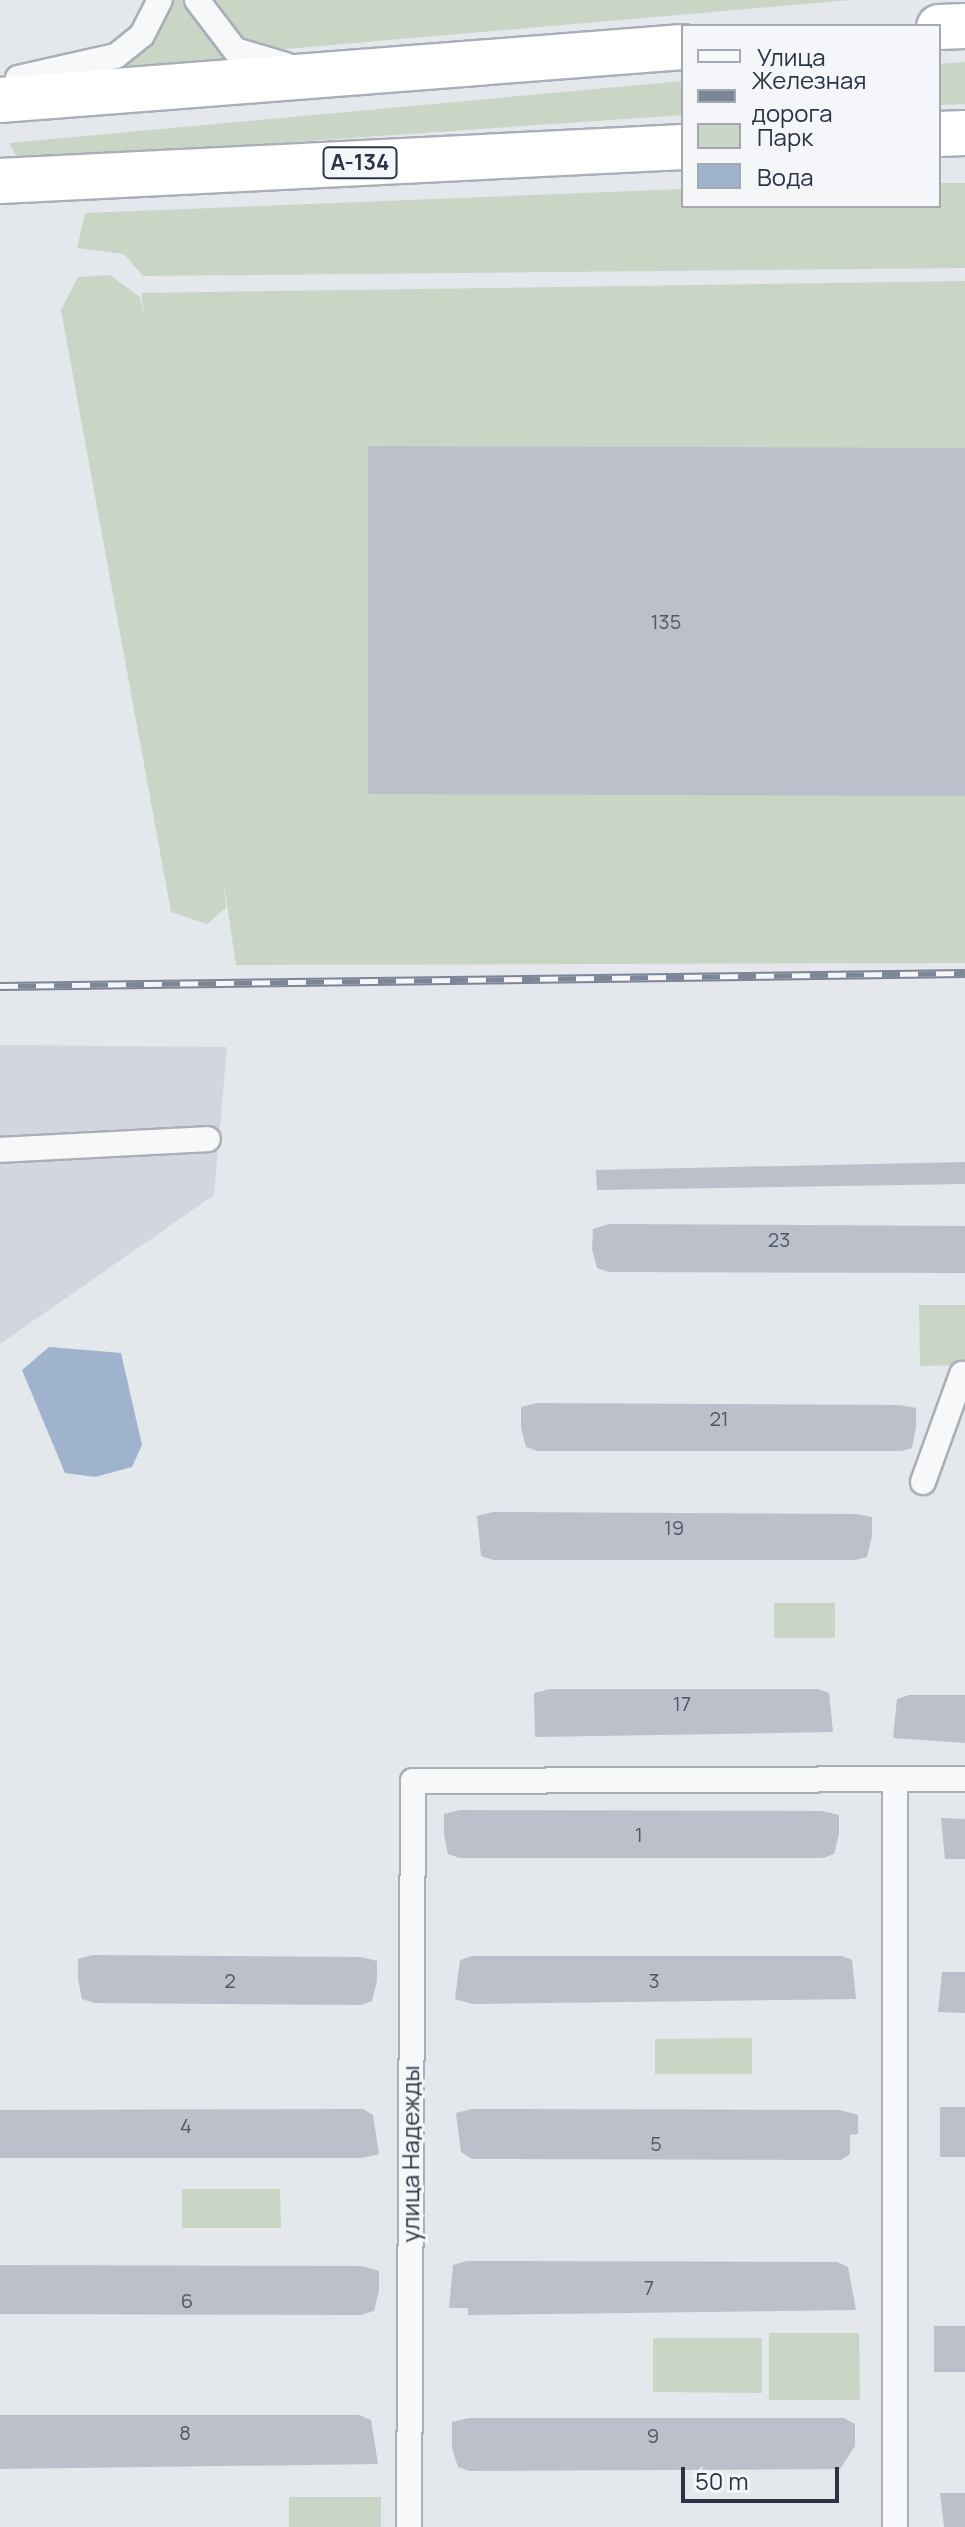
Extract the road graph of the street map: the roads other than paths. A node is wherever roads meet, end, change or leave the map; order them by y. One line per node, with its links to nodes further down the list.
1 (160, 0): 7 (street)
2 (197, 0): 6 (street)
3 (965, 26): 4 (highway)
4 (941, 27)
5 (681, 47): 6 (highway)
6 (372, 72): 8 (highway)
7 (0, 80)
8 (0, 100)
9 (965, 133): 10 (highway)
10 (941, 134)
11 (681, 147): 12 (highway, А-134)
12 (0, 181)
13 (208, 1139): 14 (street)
14 (0, 1150)
15 (962, 1374): 16 (street)
16 (923, 1482)
17 (895, 1779): 18 (street); 19 (street, улица Надежды); 20 (street)
18 (965, 1779)
19 (409, 2527)
20 (895, 2527)

